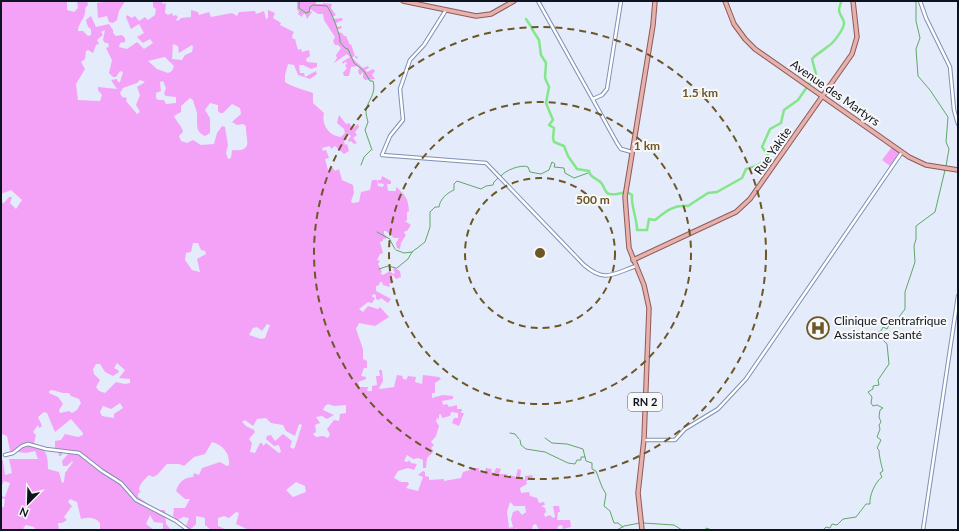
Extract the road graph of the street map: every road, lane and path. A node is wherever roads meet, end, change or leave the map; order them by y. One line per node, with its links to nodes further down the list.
1 (403, 1): 9 (main road)
2 (514, 1): 9 (main road)
3 (538, 1): 11 (street)
4 (621, 1): 11 (street)
5 (655, 1): 13 (main road, RN 2)
6 (725, 1): 10 (main road, Avenue des Martyrs)
7 (853, 1): 10 (main road, Rue Yakite)
8 (920, 1): 12 (street)
9 (446, 10): 17 (street)
10 (824, 96): 14 (main road, Avenue des Martyrs); 16 (main road, Rue Yakite)
11 (593, 99): 13 (street)
12 (958, 124)
13 (632, 152): 16 (main road, RN 2)
14 (902, 152): 15 (main road, Avenue des Martyrs); 19 (street)
15 (958, 170)
16 (634, 258): 17 (main road, RN 2)
17 (636, 266): 19 (main road, RN 2)
18 (958, 296): 23 (street)
19 (644, 440): 22 (main road, RN 2)
20 (5, 455): 21 (street)
21 (188, 530)
22 (642, 530)
23 (923, 530)

